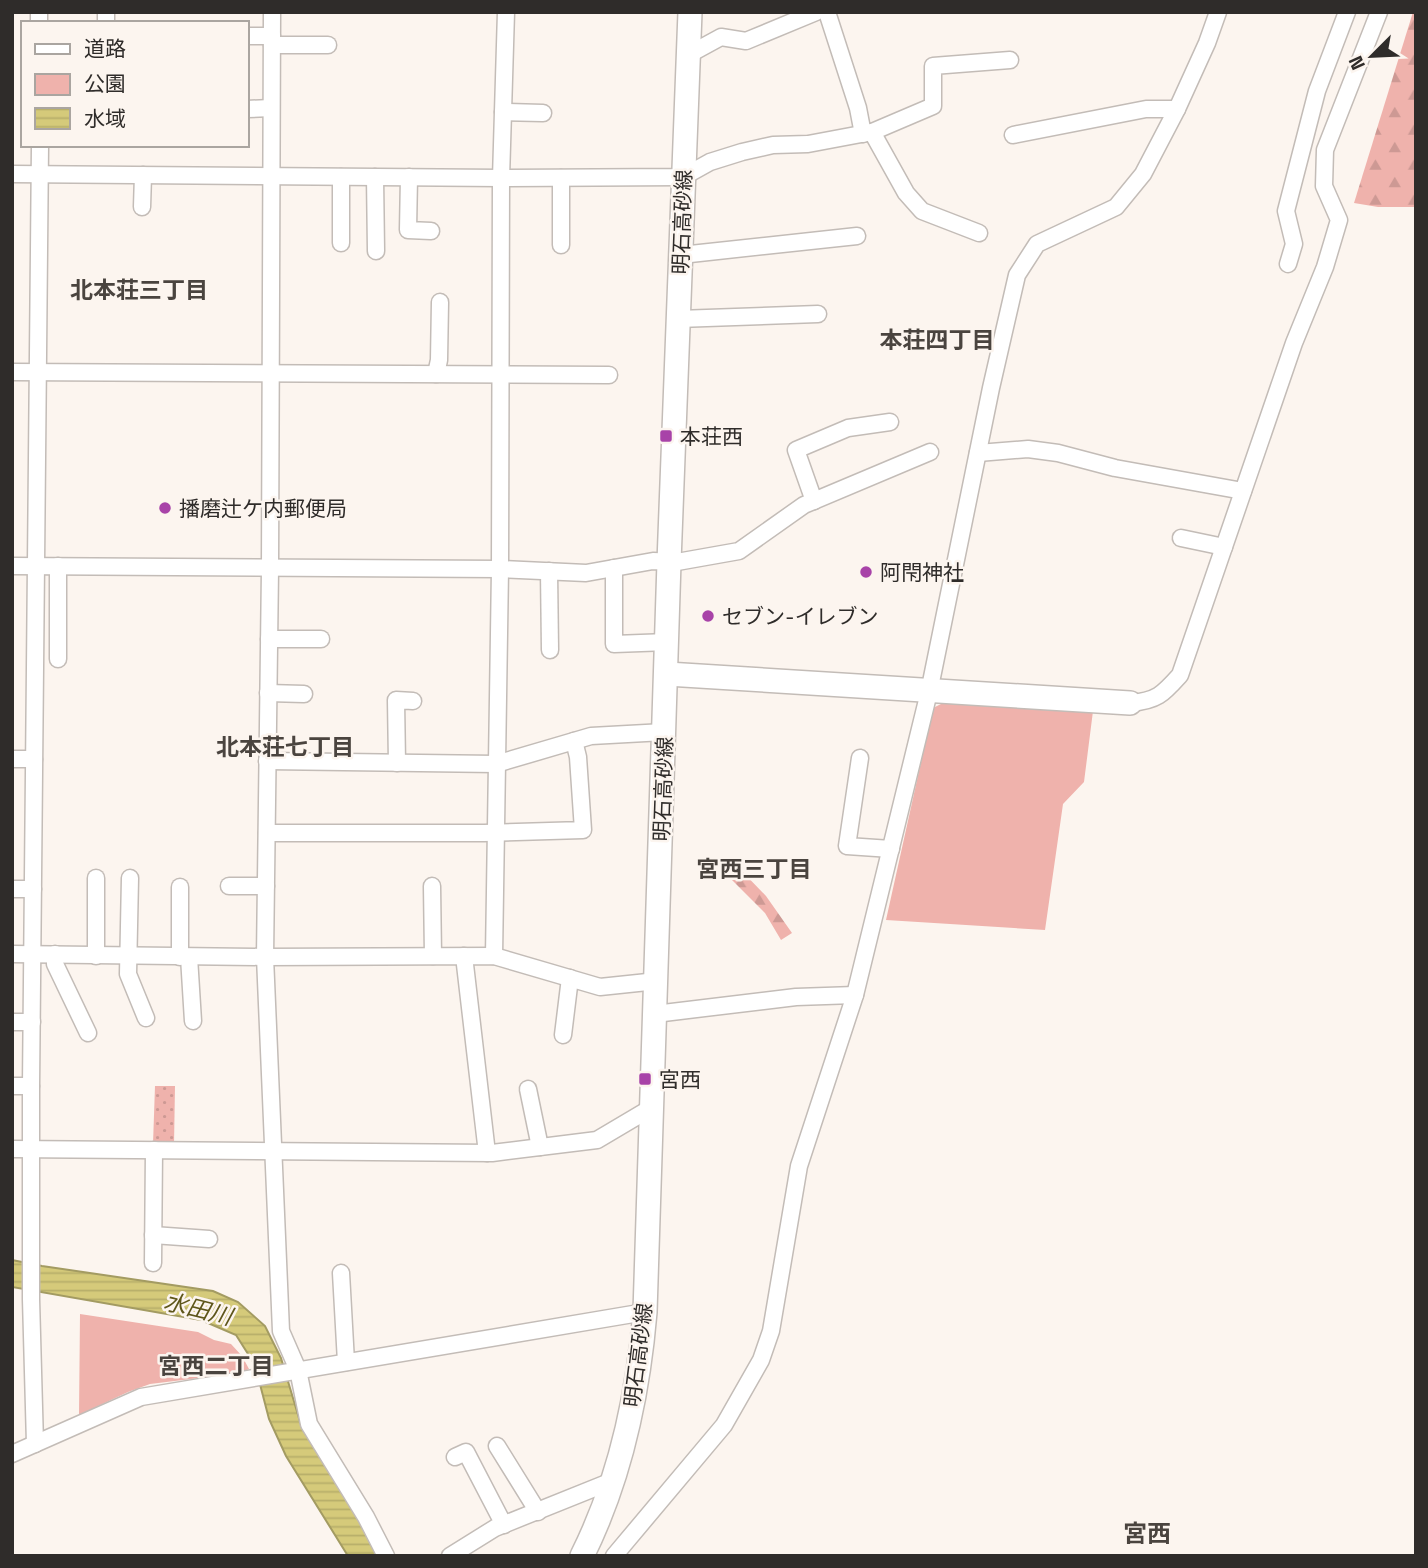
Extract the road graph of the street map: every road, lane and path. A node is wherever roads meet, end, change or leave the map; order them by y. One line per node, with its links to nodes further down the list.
1 (272, 12): 10 (street)
2 (506, 12): 17 (street)
3 (690, 12): 12 (main road, 明石高砂線)
4 (816, 12): 12 (street)
5 (827, 12): 19 (street)
6 (1217, 12): 16 (street)
7 (1347, 12): 40 (street)
8 (1379, 12): 53 (street)
9 (248, 36): 10 (street)
10 (272, 41): 11 (street); 14 (street)
11 (328, 45)
12 (688, 55): 29 (main road, 明石高砂線)
13 (1010, 60): 19 (street)
14 (271, 108): 15 (street); 25 (street)
15 (248, 109)
16 (1177, 109): 20 (street); 52 (street)
17 (503, 112): 18 (street); 30 (street)
18 (543, 113)
19 (868, 133): 29 (street); 34 (street)
20 (1013, 135)
21 (40, 147): 23 (street)
22 (12, 174): 23 (street)
23 (40, 174): 24 (street); 45 (street)
24 (143, 175): 25 (street); 32 (street)
25 (270, 176): 26 (street); 46 (street)
26 (341, 177): 27 (street); 36 (street)
27 (375, 177): 28 (street); 38 (street)
28 (410, 177): 30 (street); 33 (street)
29 (683, 177): 31 (street); 39 (main road, 明石高砂線)
30 (501, 178): 31 (street); 48 (street)
31 (561, 178): 37 (street)
32 (142, 207)
33 (431, 231)
34 (979, 233)
35 (857, 236): 39 (street)
36 (341, 243)
37 (561, 245)
38 (376, 251)
39 (681, 255): 43 (main road, 明石高砂線)
40 (1289, 264)
41 (440, 302): 47 (street)
42 (818, 314): 43 (street)
43 (678, 319): 57 (main road, 明石高砂線)
44 (12, 372): 45 (street)
45 (38, 372): 46 (street); 59 (street)
46 (270, 373): 47 (street); 62 (street)
47 (436, 374): 48 (street)
48 (500, 375): 49 (street); 63 (street)
49 (609, 375)
50 (890, 422): 54 (street)
51 (930, 452): 54 (street)
52 (978, 453): 53 (street); 71 (street)
53 (1243, 491): 56 (street)
54 (814, 500): 57 (street)
55 (1181, 538): 56 (street)
56 (1223, 547): 75 (street)
57 (669, 562): 61 (street); 67 (main road, 明石高砂線)
58 (12, 566): 59 (street)
59 (36, 566): 60 (street); 80 (street)
60 (58, 566): 62 (street); 69 (street)
61 (614, 568): 64 (street); 67 (street)
62 (270, 569): 63 (street); 65 (street)
63 (500, 569): 64 (street); 83 (street)
64 (549, 571): 68 (street)
65 (269, 639): 66 (street); 72 (street)
66 (321, 639)
67 (668, 642): 70 (main road, 明石高砂線)
68 (550, 650)
69 (58, 659)
70 (667, 674): 71 (main road); 76 (main road, 明石高砂線)
71 (929, 692): 75 (main road); 86 (street)
72 (268, 693): 73 (street); 81 (street)
73 (304, 694)
74 (413, 701): 82 (street)
75 (1130, 703)
76 (664, 732): 77 (street); 106 (main road, 明石高砂線)
77 (574, 741): 83 (street); 84 (street)
78 (860, 758): 86 (street)
79 (12, 759): 80 (street)
80 (34, 759): 94 (street)
81 (267, 761): 82 (street); 85 (street)
82 (397, 763): 83 (street)
83 (496, 764): 84 (street)
84 (495, 831): 85 (street); 101 (street)
85 (267, 833): 90 (street)
86 (891, 849): 107 (street)
87 (96, 878): 98 (street)
88 (130, 878): 102 (street)
89 (229, 886): 90 (street)
90 (266, 886): 104 (street)
91 (432, 886): 99 (street)
92 (180, 887): 103 (street)
93 (12, 889): 94 (street)
94 (33, 889): 96 (street)
95 (12, 954): 96 (street)
96 (32, 954): 97 (street); 112 (street)
97 (55, 954): 98 (street); 113 (street)
98 (96, 956): 102 (street)
99 (433, 956): 100 (street); 104 (street)
100 (464, 956): 101 (street); 124 (street)
101 (494, 956): 105 (street)
102 (129, 957): 103 (street); 109 (street)
103 (185, 957): 104 (street); 110 (street)
104 (265, 957): 123 (street)
105 (570, 978): 106 (street); 114 (street)
106 (657, 981): 108 (main road, 明石高砂線)
107 (855, 995): 108 (street); 142 (street)
108 (655, 1014): 118 (main road, 明石高砂線)
109 (146, 1018)
110 (193, 1021)
111 (12, 1022): 112 (street)
112 (32, 1022): 116 (street)
113 (88, 1033)
114 (563, 1035)
115 (12, 1086): 116 (street)
116 (31, 1086): 121 (street)
117 (528, 1089): 119 (street)
118 (651, 1108): 119 (street); 129 (main road, 明石高砂線)
119 (540, 1147): 124 (street)
120 (12, 1149): 121 (street)
121 (32, 1149): 122 (street); 132 (street)
122 (154, 1150): 123 (street); 125 (street)
123 (272, 1152): 124 (street); 131 (street)
124 (487, 1153)
125 (153, 1234): 126 (street); 127 (street)
126 (209, 1238)
127 (153, 1263)
128 (341, 1273): 130 (street)
129 (645, 1312): 130 (street); 136 (main road, 明石高砂線)
130 (346, 1362): 131 (street)
131 (298, 1370): 132 (street); 139 (street)
132 (35, 1444): 134 (street)
133 (497, 1446): 137 (street)
134 (12, 1454)
135 (465, 1464): 138 (street)
136 (612, 1481): 137 (street); 141 (main road, 明石高砂線)
137 (538, 1511): 138 (street)
138 (504, 1525): 140 (street)
139 (386, 1556)
140 (450, 1556)
141 (582, 1556)
142 (614, 1556)

